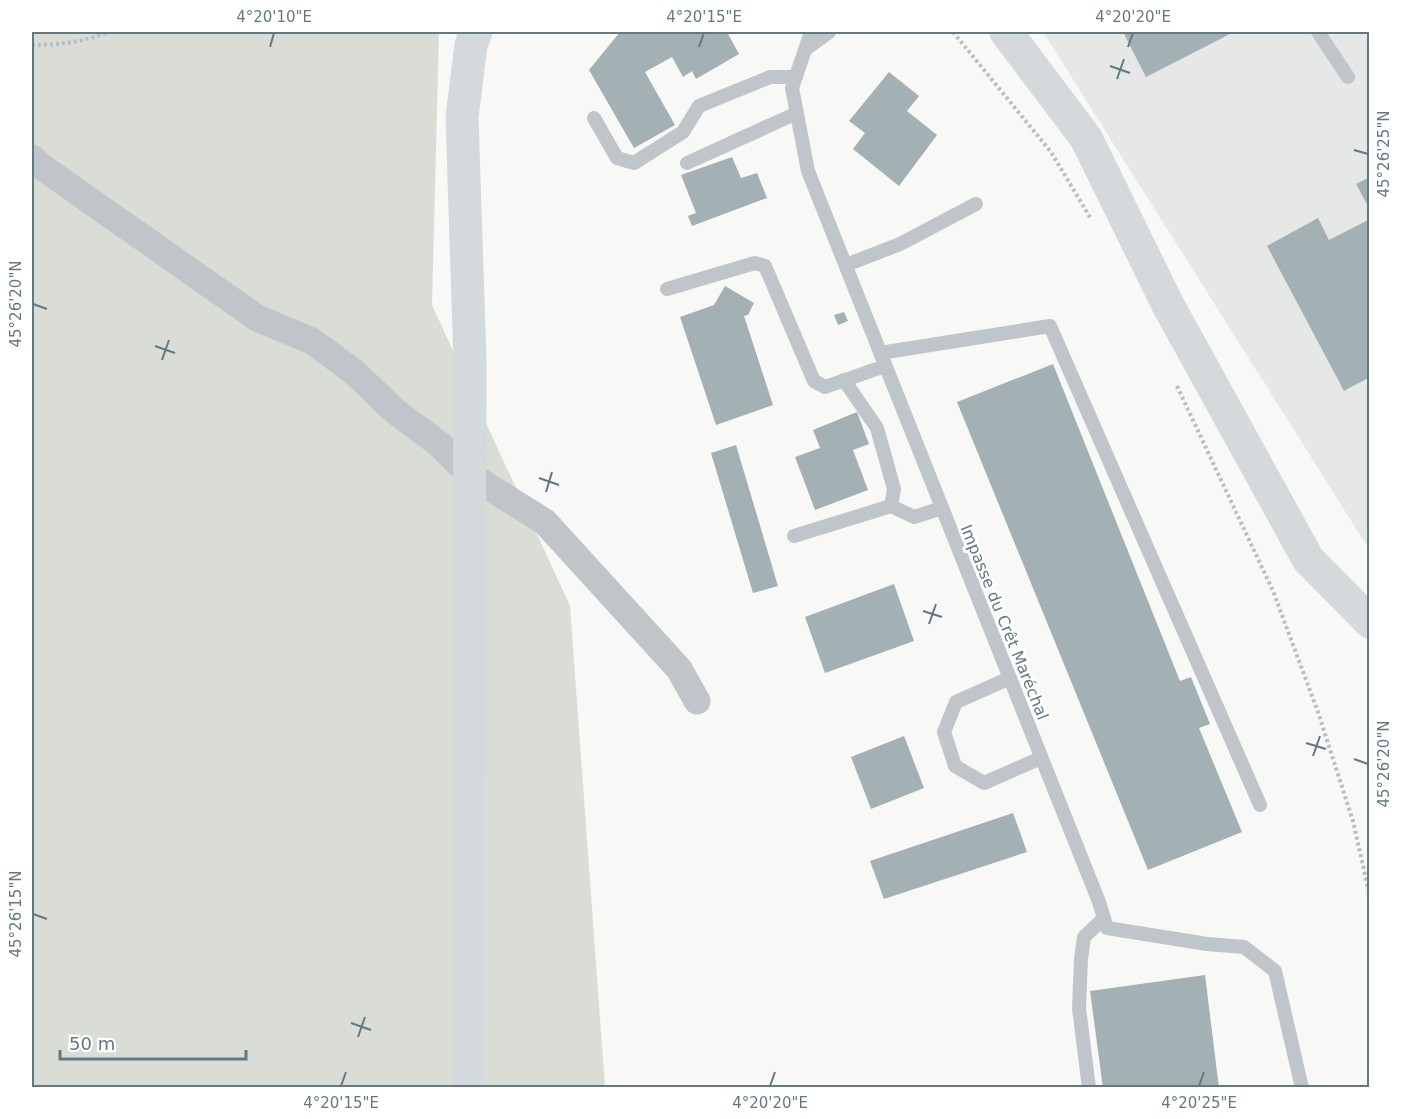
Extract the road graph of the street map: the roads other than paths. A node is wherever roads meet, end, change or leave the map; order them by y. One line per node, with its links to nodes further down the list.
1 (476, 32): 18 (main road)
2 (811, 32): 6 (lane, Impasse du Crêt Maréchal)
3 (829, 32): 6 (lane)
4 (1006, 32): 22 (main road)
5 (1318, 32): 8 (lane)
6 (807, 48): 7 (lane, Impasse du Crêt Maréchal)
7 (796, 77): 9 (lane, Impasse du Crêt Maréchal); 10 (lane)
8 (1348, 77)
9 (797, 113): 12 (lane); 14 (lane, Impasse du Crêt Maréchal)
10 (594, 118)
11 (32, 158): 18 (street)
12 (687, 163)
13 (976, 204): 14 (lane)
14 (846, 265): 16 (lane, Impasse du Crêt Maréchal)
15 (667, 288): 17 (lane)
16 (883, 359): 17 (lane); 20 (lane, Impasse du Crêt Maréchal); 26 (lane)
17 (844, 380): 19 (lane)
18 (470, 475): 24 (street); 28 (main road)
19 (891, 506): 20 (lane); 21 (lane)
20 (942, 508): 23 (lane, Impasse du Crêt Maréchal)
21 (794, 536)
22 (1370, 622)
23 (1010, 678): 25 (lane, Impasse du Crêt Maréchal); 25 (lane)
24 (697, 701)
25 (1041, 758): 27 (lane, Impasse du Crêt Maréchal)
26 (1260, 805)
27 (1104, 918): 29 (lane); 30 (lane)
28 (468, 1088)
29 (1089, 1088)
30 (1302, 1088)

